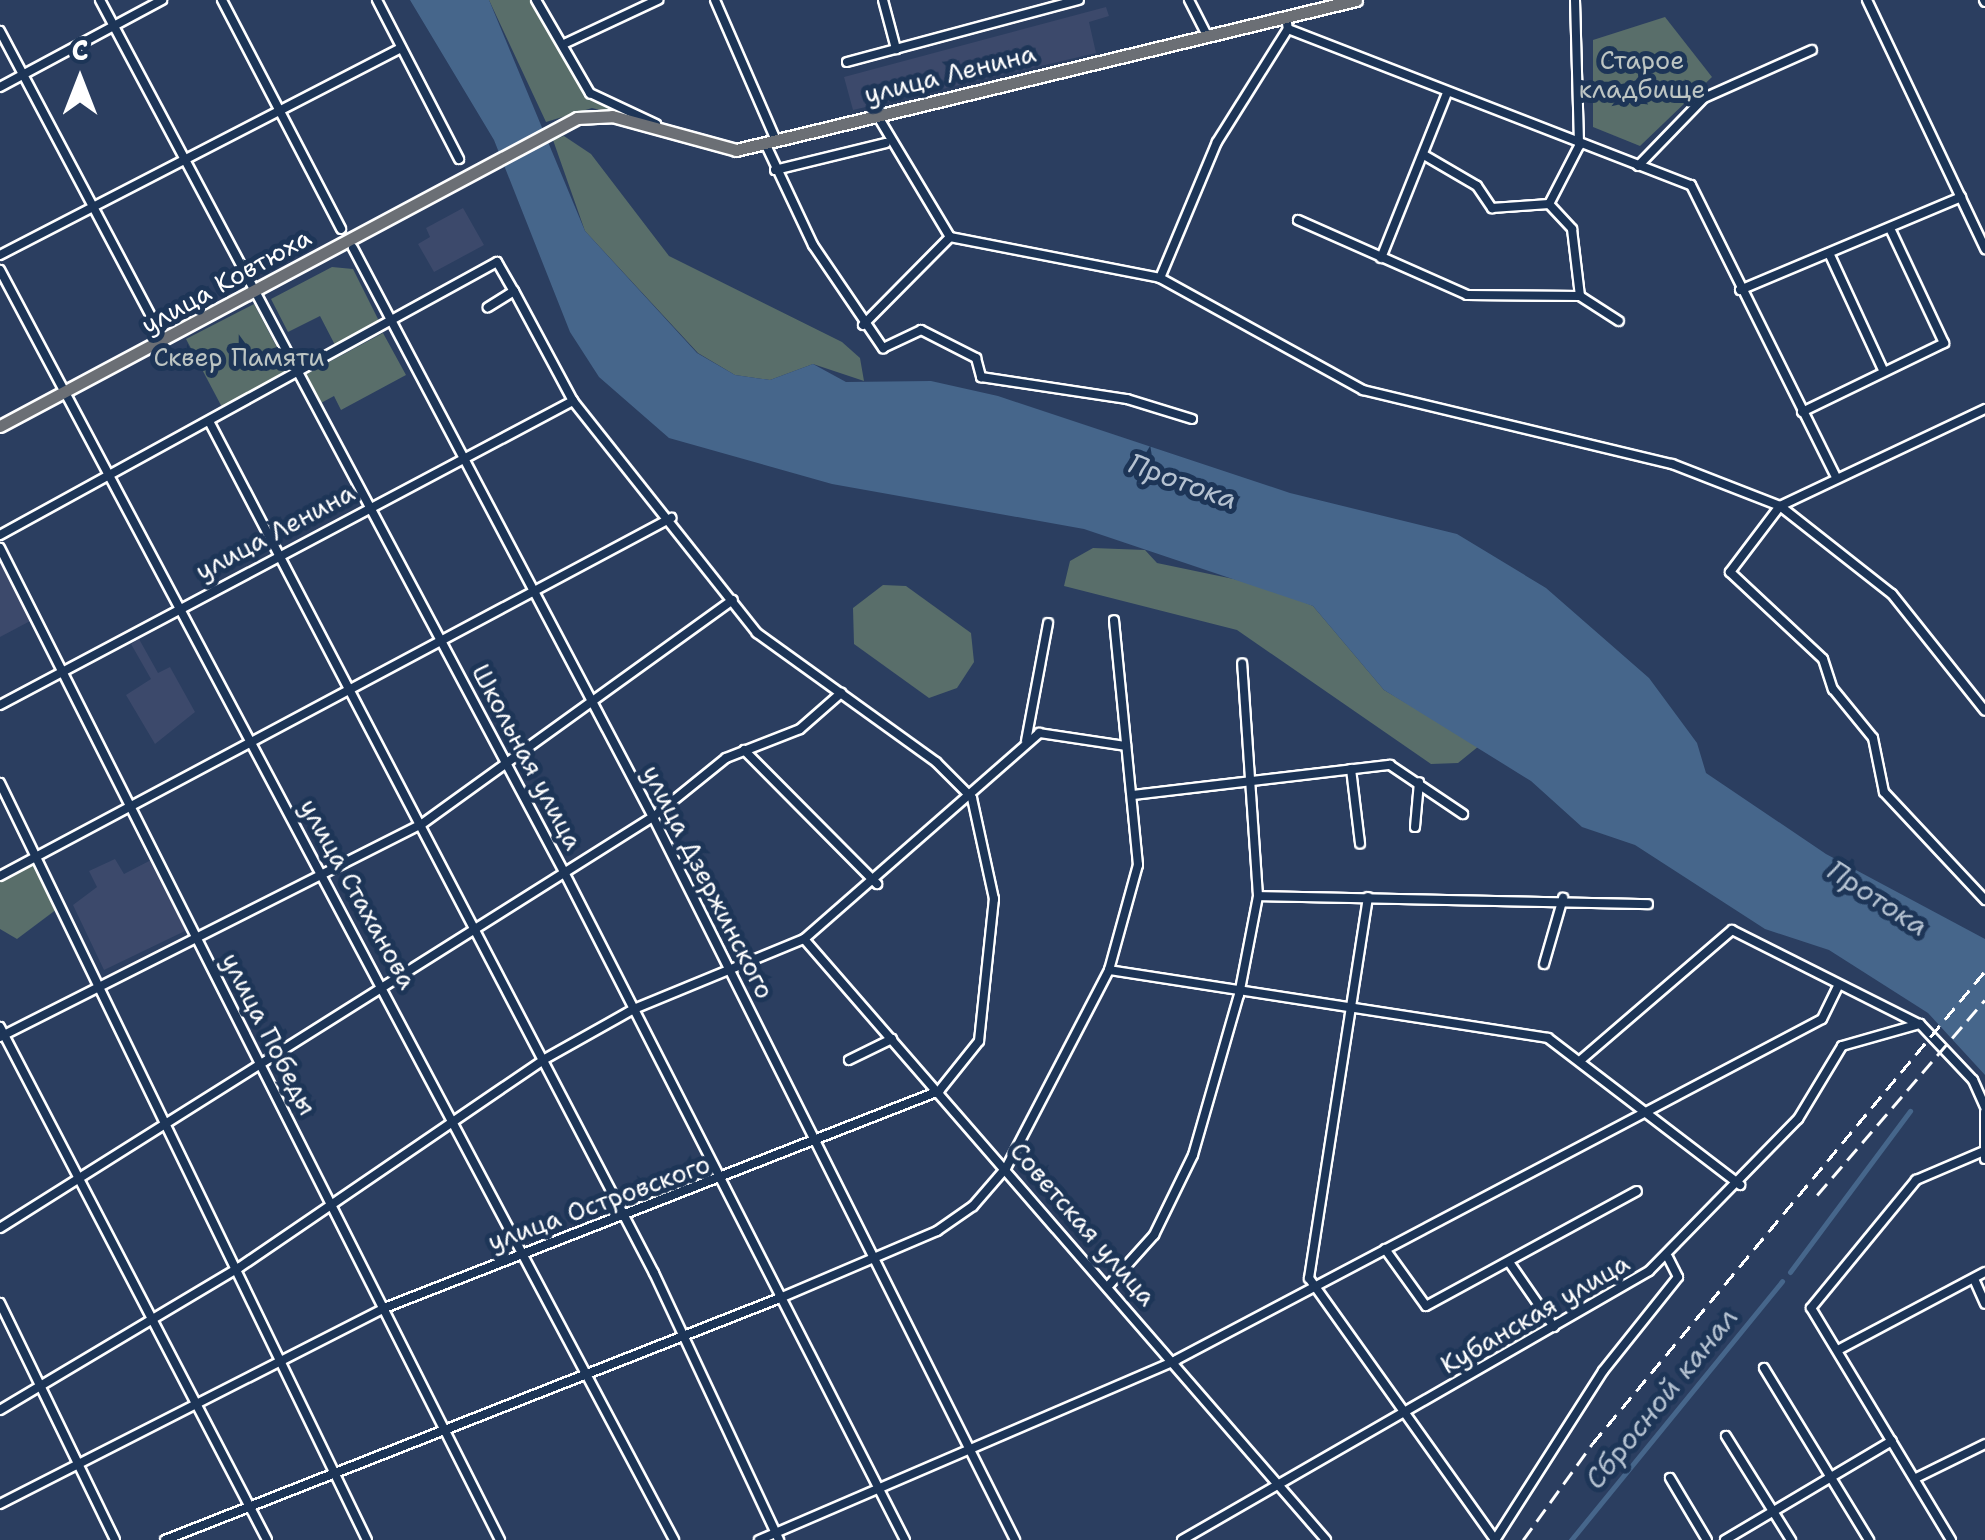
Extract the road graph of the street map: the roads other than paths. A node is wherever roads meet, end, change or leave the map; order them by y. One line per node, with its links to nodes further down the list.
1 (100, 0): 15 (street, Школьная улица)
2 (162, 0): 15 (street)
3 (222, 0): 26 (street)
4 (378, 0): 19 (street)
5 (536, 0): 18 (street)
6 (658, 0): 18 (street)
7 (715, 0): 30 (street)
8 (883, 0): 20 (street)
9 (1080, 0): 20 (street, улица Ленина)
10 (1189, 0): 17 (street)
11 (1575, 0): 32 (street)
12 (1867, 0): 38 (street)
13 (1350, 1): 14 (main road, улица Ленина)
14 (1287, 23): 17 (main road, улица Ленина); 25 (street); 51 (street)
15 (113, 24): 23 (street); 34 (street, Школьная улица)
16 (0, 31): 23 (street)
17 (1207, 35): 27 (main road, улица Ленина)
18 (566, 42): 29 (street)
19 (401, 48): 26 (street); 35 (street)
20 (896, 49): 22 (street, улица Ленина)
21 (1812, 50): 36 (street)
22 (847, 62)
23 (24, 75): 24 (street); 40 (street)
24 (0, 86)
25 (1446, 93): 32 (street); 33 (street)
26 (281, 113): 34 (street); 43 (street)
27 (878, 115): 30 (main road, улица Ленина); 31 (street)
28 (558, 125): 29 (main road, улица Ленина); 53 (main road, улица Ковтюха)
29 (674, 139): 30 (main road, улица Ленина)
30 (770, 142): 37 (street)
31 (886, 143): 37 (street); 44 (street)
32 (1578, 146): 36 (street); 39 (street)
33 (1424, 156): 39 (street); 49 (street)
34 (184, 158): 40 (street); 53 (street, Школьная улица)
35 (459, 159)
36 (1638, 166): 52 (street)
37 (775, 170): 59 (street)
38 (1961, 197): 42 (street); 46 (street)
39 (1550, 204): 55 (street)
40 (94, 206): 48 (street); 60 (street)
41 (1298, 220): 49 (street)
42 (1890, 228): 47 (street); 61 (street)
43 (341, 229)
44 (950, 236): 51 (street); 59 (street)
45 (354, 248): 58 (street, улица Дзержинского)
46 (1985, 248)
47 (1829, 253): 52 (street); 61 (street)
48 (0, 254)
49 (1381, 258): 55 (street)
50 (0, 270): 63 (street, улица Стаханова)
51 (1160, 278): 73 (street)
52 (1740, 290): 66 (street)
53 (254, 291): 60 (main road, улица Ковтюха); 62 (street, Школьная улица)
54 (514, 291): 56 (street); 58 (street); 64 (street)
55 (1580, 296): 57 (street)
56 (488, 307)
57 (1618, 321)
58 (389, 325): 62 (street); 70 (street, улица Дзержинского)
59 (863, 325): 67 (street)
60 (164, 341): 63 (main road, улица Ковтюха)
61 (1883, 370): 66 (street)
62 (299, 377): 68 (street); 74 (street, Школьная улица)
63 (66, 393): 69 (main road, улица Ковтюха); 71 (street, улица Стаханова)
64 (574, 401): 70 (street, улица Ленина); 75 (street)
65 (1985, 409): 72 (street)
66 (1802, 412): 72 (street)
67 (1192, 419)
68 (210, 423): 71 (street); 78 (street)
69 (0, 426)
70 (464, 460): 74 (street, улица Ленина); 79 (street, улица Дзержинского)
71 (109, 475): 76 (street); 81 (street, улица Стаханова)
72 (1836, 477): 73 (street)
73 (1780, 506): 91 (street); 117 (street)
74 (368, 508): 78 (street, улица Ленина); 84 (street, Школьная улица)
75 (671, 518): 79 (street); 80 (street)
76 (0, 535)
77 (0, 548): 86 (street, улица Победы)
78 (281, 556): 81 (street, улица Ленина); 88 (street)
79 (536, 594): 84 (street); 89 (street, улица Дзержинского)
80 (733, 600): 87 (street); 89 (street)
81 (180, 608): 86 (street, улица Ленина); 93 (street, улица Стаханова)
82 (1114, 620): 94 (street)
83 (1048, 623): 92 (street)
84 (443, 641): 88 (street); 96 (street, Школьная улица)
85 (1242, 664): 100 (street)
86 (64, 670): 90 (street, улица Ленина); 103 (street, улица Победы)
87 (842, 693): 95 (street); 102 (street)
88 (352, 694): 93 (street); 106 (street)
89 (590, 702): 96 (street); 105 (street, улица Дзержинского)
90 (0, 706)
91 (1985, 711)
92 (1026, 741): 94 (street); 102 (street)
93 (254, 745): 103 (street); 112 (street, улица Стаханова)
94 (1126, 746): 101 (street)
95 (744, 750): 105 (street); 113 (street)
96 (506, 761): 106 (street); 110 (street, Школьная улица)
97 (1351, 769): 98 (street); 100 (street); 108 (street)
98 (1419, 782): 104 (street); 107 (street)
99 (0, 783): 109 (street)
100 (1252, 784): 101 (street); 114 (street)
101 (1132, 795): 124 (street)
102 (972, 798): 113 (street); 138 (street, улица Островского)
103 (135, 807): 109 (street); 120 (street, улица Победы)
104 (1464, 814)
105 (653, 818): 110 (street); 123 (street, улица Дзержинского)
106 (422, 824): 112 (street); 119 (street)
107 (1415, 827)
108 (1360, 842)
109 (36, 857): 111 (street); 126 (street)
110 (564, 872): 119 (street); 129 (street, Школьная улица)
111 (0, 876)
112 (324, 877): 120 (street); 125 (street, улица Стаханова)
113 (877, 884): 121 (street)
114 (1258, 896): 115 (street); 128 (street)
115 (1368, 896): 116 (street); 130 (street)
116 (1563, 898): 118 (street); 122 (street)
117 (1985, 900)
118 (1648, 904)
119 (472, 924): 125 (street); 136 (street)
120 (197, 934): 126 (street); 134 (street, улица Победы)
121 (804, 939): 123 (street); 133 (street, Советская улица)
122 (1544, 964)
123 (731, 969): 129 (street); 143 (street, улица Дзержинского)
124 (1110, 970): 128 (street); 145 (street)
125 (384, 980): 134 (street); 141 (street, улица Стаханова)
126 (98, 982): 132 (street); 142 (street)
127 (1838, 986): 131 (street); 135 (street); 140 (street)
128 (1239, 995): 130 (street); 161 (street)
129 (634, 1008): 136 (street); 147 (street, Школьная улица)
130 (1354, 1010): 135 (street); 162 (street)
131 (1920, 1024): 139 (street); 148 (street, Кубанская улица)
132 (1, 1033): 146 (street)
133 (892, 1039): 137 (street); 138 (street, Советская улица)
134 (258, 1059): 142 (street); 150 (street, улица Победы)
135 (1582, 1059): 140 (street)
136 (543, 1060): 141 (street); 151 (street)
137 (849, 1060)
138 (939, 1091): 143 (street, улица Островского); 145 (street, Советская улица)
139 (1985, 1110): 144 (street)
140 (1649, 1111): 148 (street); 153 (street)
141 (455, 1116): 150 (street); 154 (street, улица Стаханова)
142 (165, 1117): 146 (street); 158 (street)
143 (817, 1139): 147 (street, улица Островского); 156 (street, улица Дзержинского)
144 (1984, 1155): 170 (street)
145 (1006, 1168): 156 (street); 161 (street, Советская улица)
146 (81, 1179): 152 (street); 167 (street)
147 (721, 1179): 151 (street, улица Островского); 163 (street, Школьная улица)
148 (1740, 1185): 155 (street, Кубанская улица)
149 (1637, 1191): 157 (street)
150 (331, 1198): 158 (street); 166 (street, улица Победы)
151 (624, 1218): 154 (street, улица Островского); 169 (street)
152 (0, 1228)
153 (1385, 1249): 157 (street); 162 (street)
154 (528, 1251): 166 (street, улица Островского); 174 (street, улица Стаханова)
155 (1668, 1257): 168 (street, Кубанская улица); 206 (street)
156 (873, 1258): 163 (street); 183 (street, улица Дзержинского)
157 (1509, 1262): 168 (street)
158 (240, 1267): 167 (street); 171 (street)
159 (1985, 1272): 160 (street)
160 (1974, 1279): 165 (street); 170 (street)
161 (1110, 1284): 172 (street, Советская улица)
162 (1313, 1287): 172 (street); 178 (street)
163 (780, 1298): 169 (street); 190 (street, Школьная улица)
164 (0, 1303): 175 (street)
165 (1985, 1304)
166 (386, 1307): 171 (street, улица Островского); 179 (street, улица Победы)
167 (155, 1320): 175 (street); 176 (street)
168 (1554, 1326): 178 (street, Кубанская улица)
169 (683, 1336): 174 (street); 194 (street)
170 (1838, 1350): 181 (street)
171 (280, 1354): 176 (street, улица Островского); 185 (street)
172 (1176, 1360): 183 (street); 189 (street, Советская улица)
173 (1764, 1368): 186 (street)
174 (588, 1370): 179 (street); 200 (street, улица Стаханова)
175 (40, 1387): 177 (street); 184 (street)
176 (195, 1401): 184 (street, улица Островского); 192 (street)
177 (0, 1410)
178 (1404, 1413): 189 (street, Кубанская улица); 206 (street)
179 (444, 1426): 185 (street); 199 (street, улица Победы)
180 (1726, 1436): 193 (street)
181 (1892, 1441): 186 (street); 188 (street)
182 (1985, 1444): 188 (street)
183 (970, 1456): 190 (street); 203 (street, улица Дзержинского)
184 (78, 1466): 191 (street, улица Островского); 195 (street)
185 (334, 1472): 192 (street); 198 (street)
186 (1832, 1476): 193 (street); 210 (street)
187 (1670, 1478): 207 (street)
188 (1916, 1478): 211 (street)
189 (1280, 1482): 204 (street, Кубанская улица); 205 (street, Советская улица)
190 (881, 1493): 194 (street); 202 (street, Школьная улица)
191 (0, 1504)
192 (250, 1505): 196 (street); 197 (street)
193 (1773, 1511): 208 (street); 209 (street)
194 (778, 1537): 201 (street)
195 (115, 1540)
196 (165, 1540)
197 (268, 1540)
198 (367, 1540)
199 (500, 1540)
200 (674, 1540)
201 (760, 1540)
202 (905, 1540)
203 (1016, 1540)
204 (1182, 1540)
205 (1326, 1540)
206 (1495, 1540)
207 (1706, 1540)
208 (1725, 1540)
209 (1791, 1540)
210 (1869, 1540)
211 (1951, 1540)

